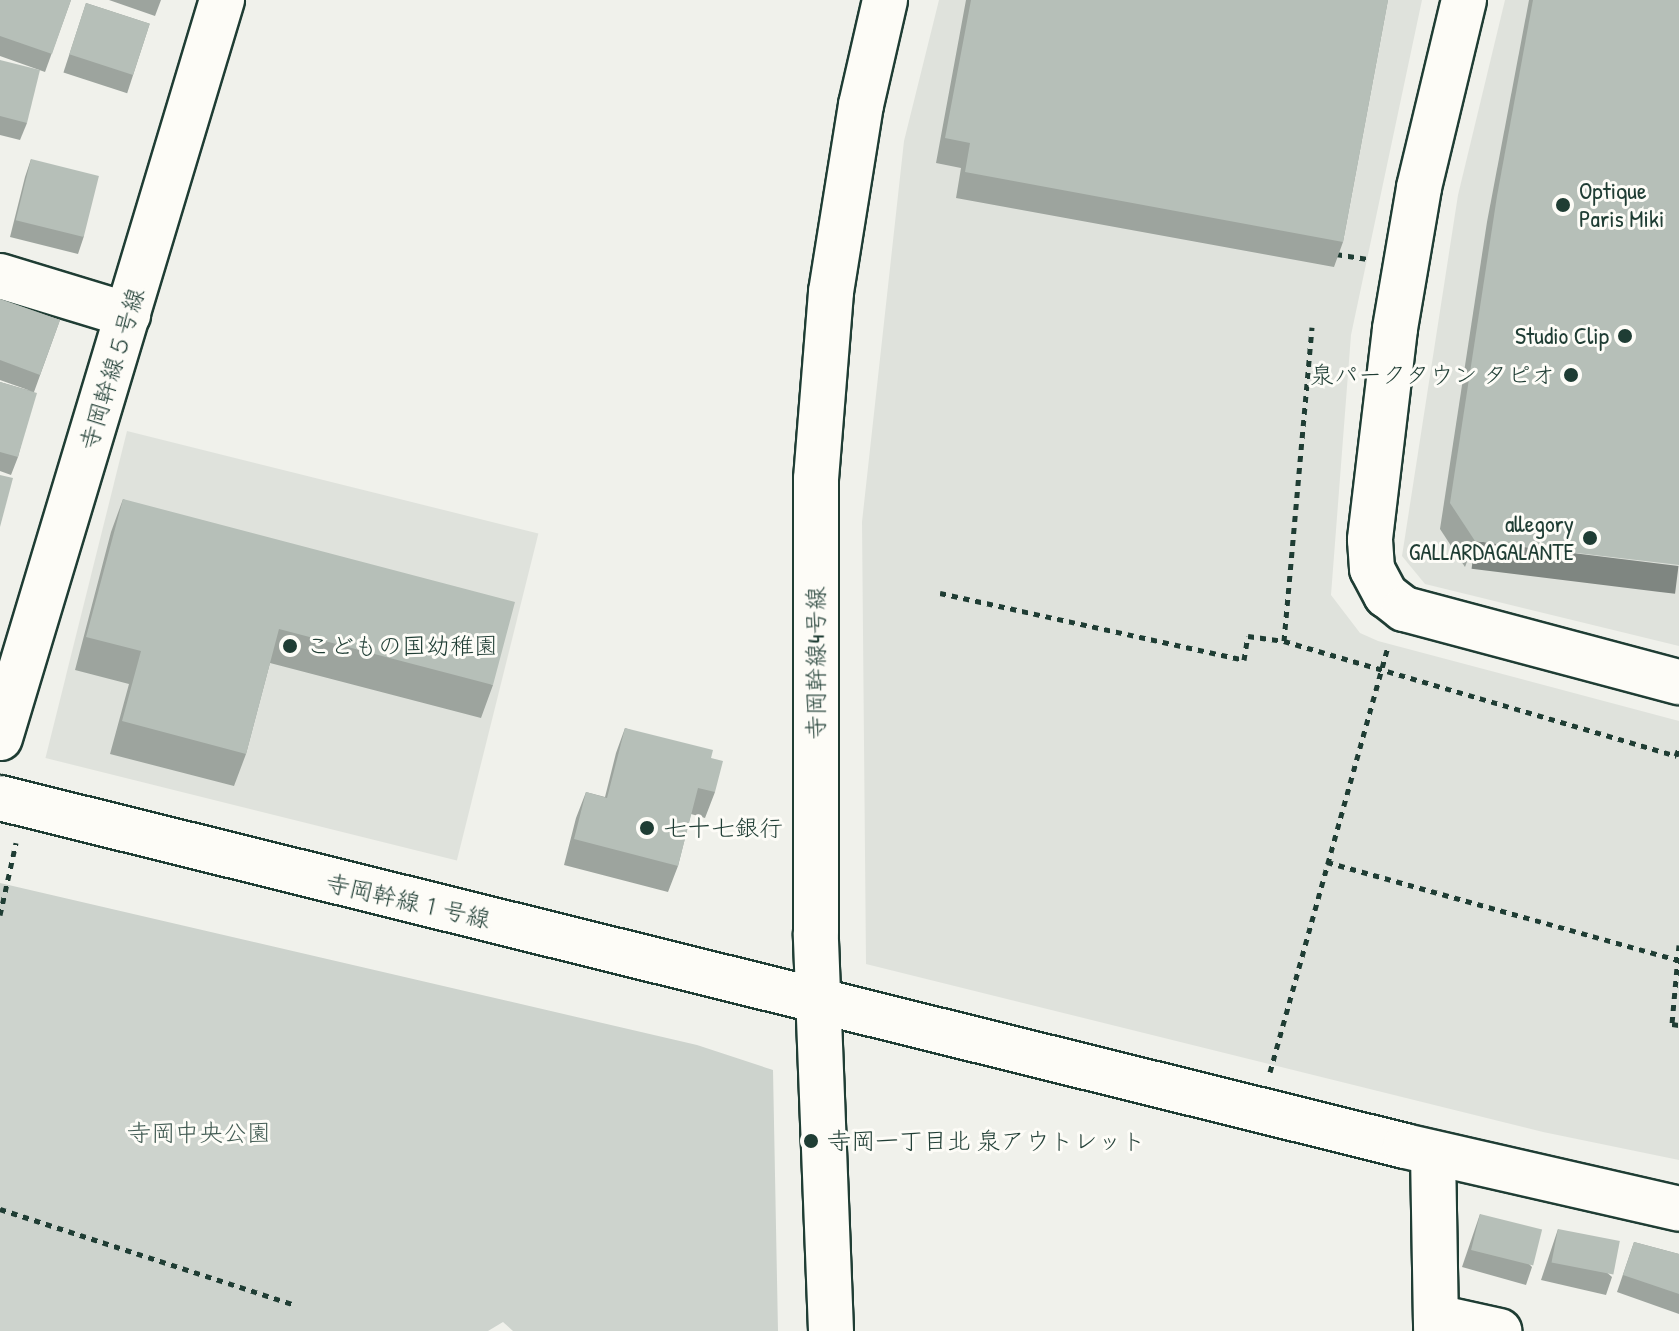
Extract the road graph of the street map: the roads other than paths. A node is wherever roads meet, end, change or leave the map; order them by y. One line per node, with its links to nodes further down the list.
1 (222, 0): 5 (street, 寺岡幹線５号線)
2 (885, 0): 9 (street, 寺岡幹線4号線)
3 (1464, 0): 6 (street)
4 (0, 276): 5 (street)
5 (128, 315): 7 (street, 寺岡幹線５号線)
6 (1679, 682)
7 (0, 738)
8 (12, 800): 9 (street, 寺岡幹線１号線)
9 (818, 998): 10 (street, 寺岡幹線１号線); 13 (street, 寺岡幹線4号線)
10 (1433, 1153): 11 (street, 寺岡幹線１号線); 12 (street)
11 (1679, 1209)
12 (1436, 1324): 14 (street)
13 (831, 1331)
14 (1499, 1331)

